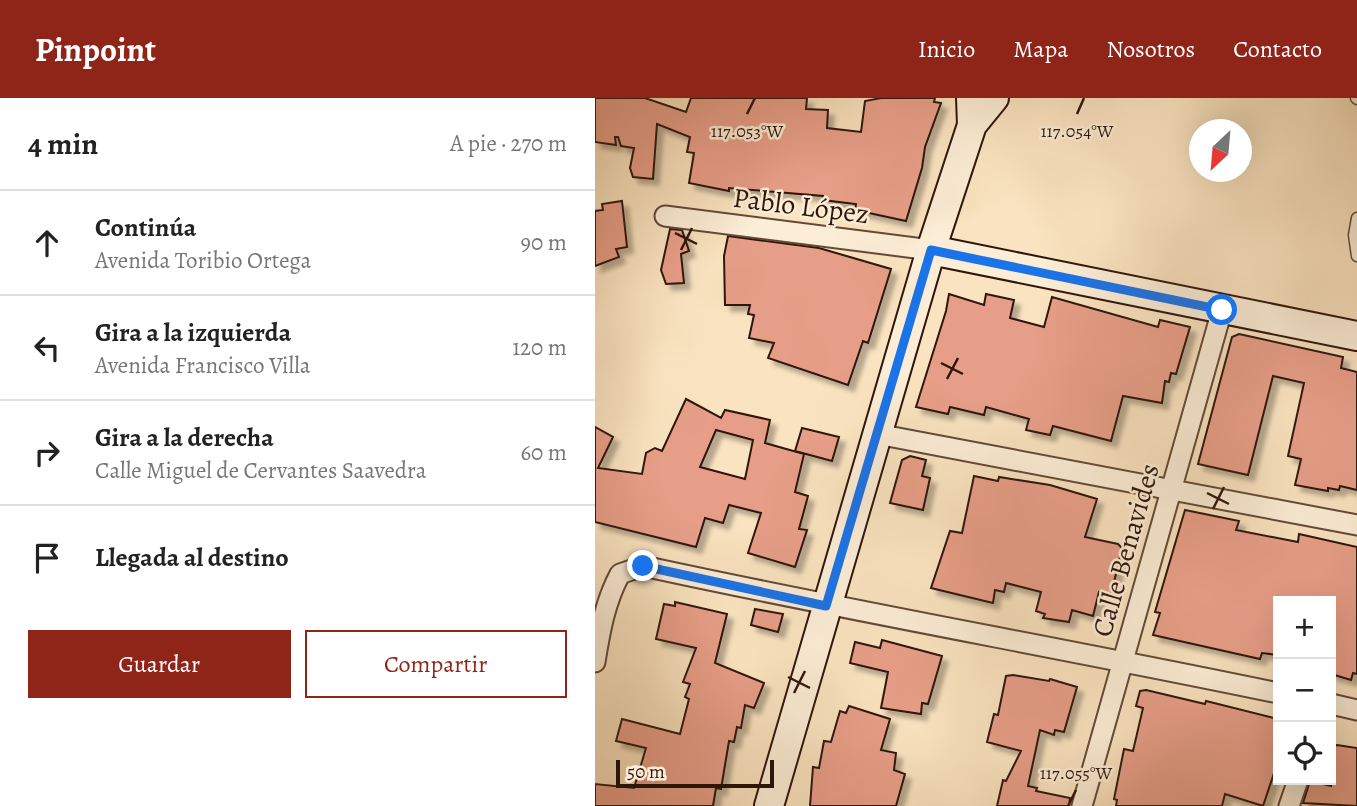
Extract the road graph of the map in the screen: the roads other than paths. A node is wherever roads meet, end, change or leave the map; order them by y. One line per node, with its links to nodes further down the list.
1 (994, 98): 2 (main road)
2 (972, 111): 5 (main road)
3 (665, 216): 5 (street, Pablo López)
4 (1357, 218): 6 (lane)
5 (931, 250): 7 (main road); 9 (main road)
6 (1357, 256)
7 (1222, 310): 8 (main road); 10 (street, Calle Benavides)
8 (1357, 336)
9 (877, 434): 10 (street); 12 (main road)
10 (1171, 490): 11 (street); 13 (street, Calle Benavides)
11 (1357, 525)
12 (826, 606): 13 (street); 14 (street); 19 (main road)
13 (1122, 660): 15 (street); 20 (street, Calle Benavides)
14 (595, 662)
15 (1273, 692)
16 (1336, 705): 17 (street)
17 (1357, 710)
18 (1296, 785): 21 (street)
19 (769, 806)
20 (1081, 806)
21 (1290, 806)

